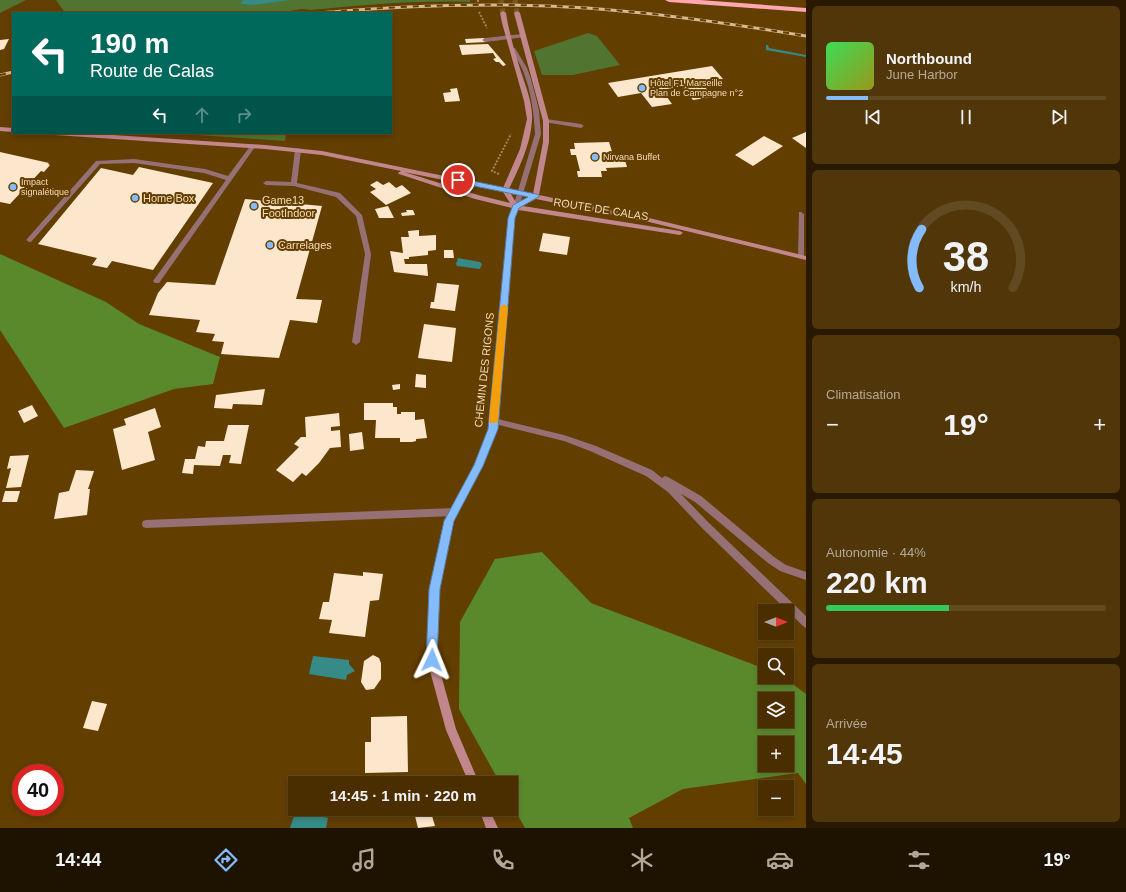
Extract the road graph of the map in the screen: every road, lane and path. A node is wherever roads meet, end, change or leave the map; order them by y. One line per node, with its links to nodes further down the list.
1 (669, 0): 2 (highway)
2 (806, 10)
3 (479, 12): 9 (path)
4 (503, 13): 7 (street, CHEMIN DES RIGONS)
5 (517, 13): 6 (street)
6 (523, 36): 7 (street); 11 (street)
7 (508, 39): 9 (street); 10 (street, CHEMIN DES RIGONS)
8 (485, 40): 9 (street)
9 (496, 40)
10 (513, 49): 24 (street, CHEMIN DES RIGONS); 25 (street, CHEMIN DES RIGONS)
11 (546, 121): 12 (street); 26 (street)
12 (581, 126)
13 (0, 129): 14 (street)
14 (12, 130)
15 (70, 134): 17 (street, ROUTE DE CALAS)
16 (511, 134): 20 (path)
17 (253, 146): 18 (street, ROUTE DE CALAS); 21 (street)
18 (298, 150): 19 (street, ROUTE DE CALAS); 23 (street)
19 (349, 158): 24 (street, ROUTE DE CALAS); 27 (street, ROUTE DE CALAS)
20 (492, 171)
21 (230, 179): 29 (street); 32 (street)
22 (266, 183): 23 (street)
23 (294, 184): 33 (street)
24 (504, 190): 25 (street, ROUTE DE CALAS); 27 (street)
25 (520, 193): 26 (street, ROUTE DE CALAS); 27 (street, CHEMIN DES RIGONS)
26 (536, 196): 27 (street); 30 (street, ROUTE DE CALAS)
27 (516, 207): 30 (street, ROUTE DE CALAS); 34 (street, CHEMIN DES RIGONS)
28 (801, 214): 31 (street)
29 (29, 240)
30 (736, 242): 31 (street, ROUTE DE CALAS)
31 (803, 257)
32 (156, 281)
33 (356, 342)
34 (494, 421): 35 (street); 36 (street, CHEMIN DES RIGONS)
35 (649, 474): 38 (street); 39 (street)
36 (454, 512): 37 (street); 40 (street, CHEMIN DES RIGONS)
37 (146, 524)
38 (806, 576)
39 (806, 623)
40 (471, 776)
41 (487, 816): 42 (street)
42 (492, 828)

